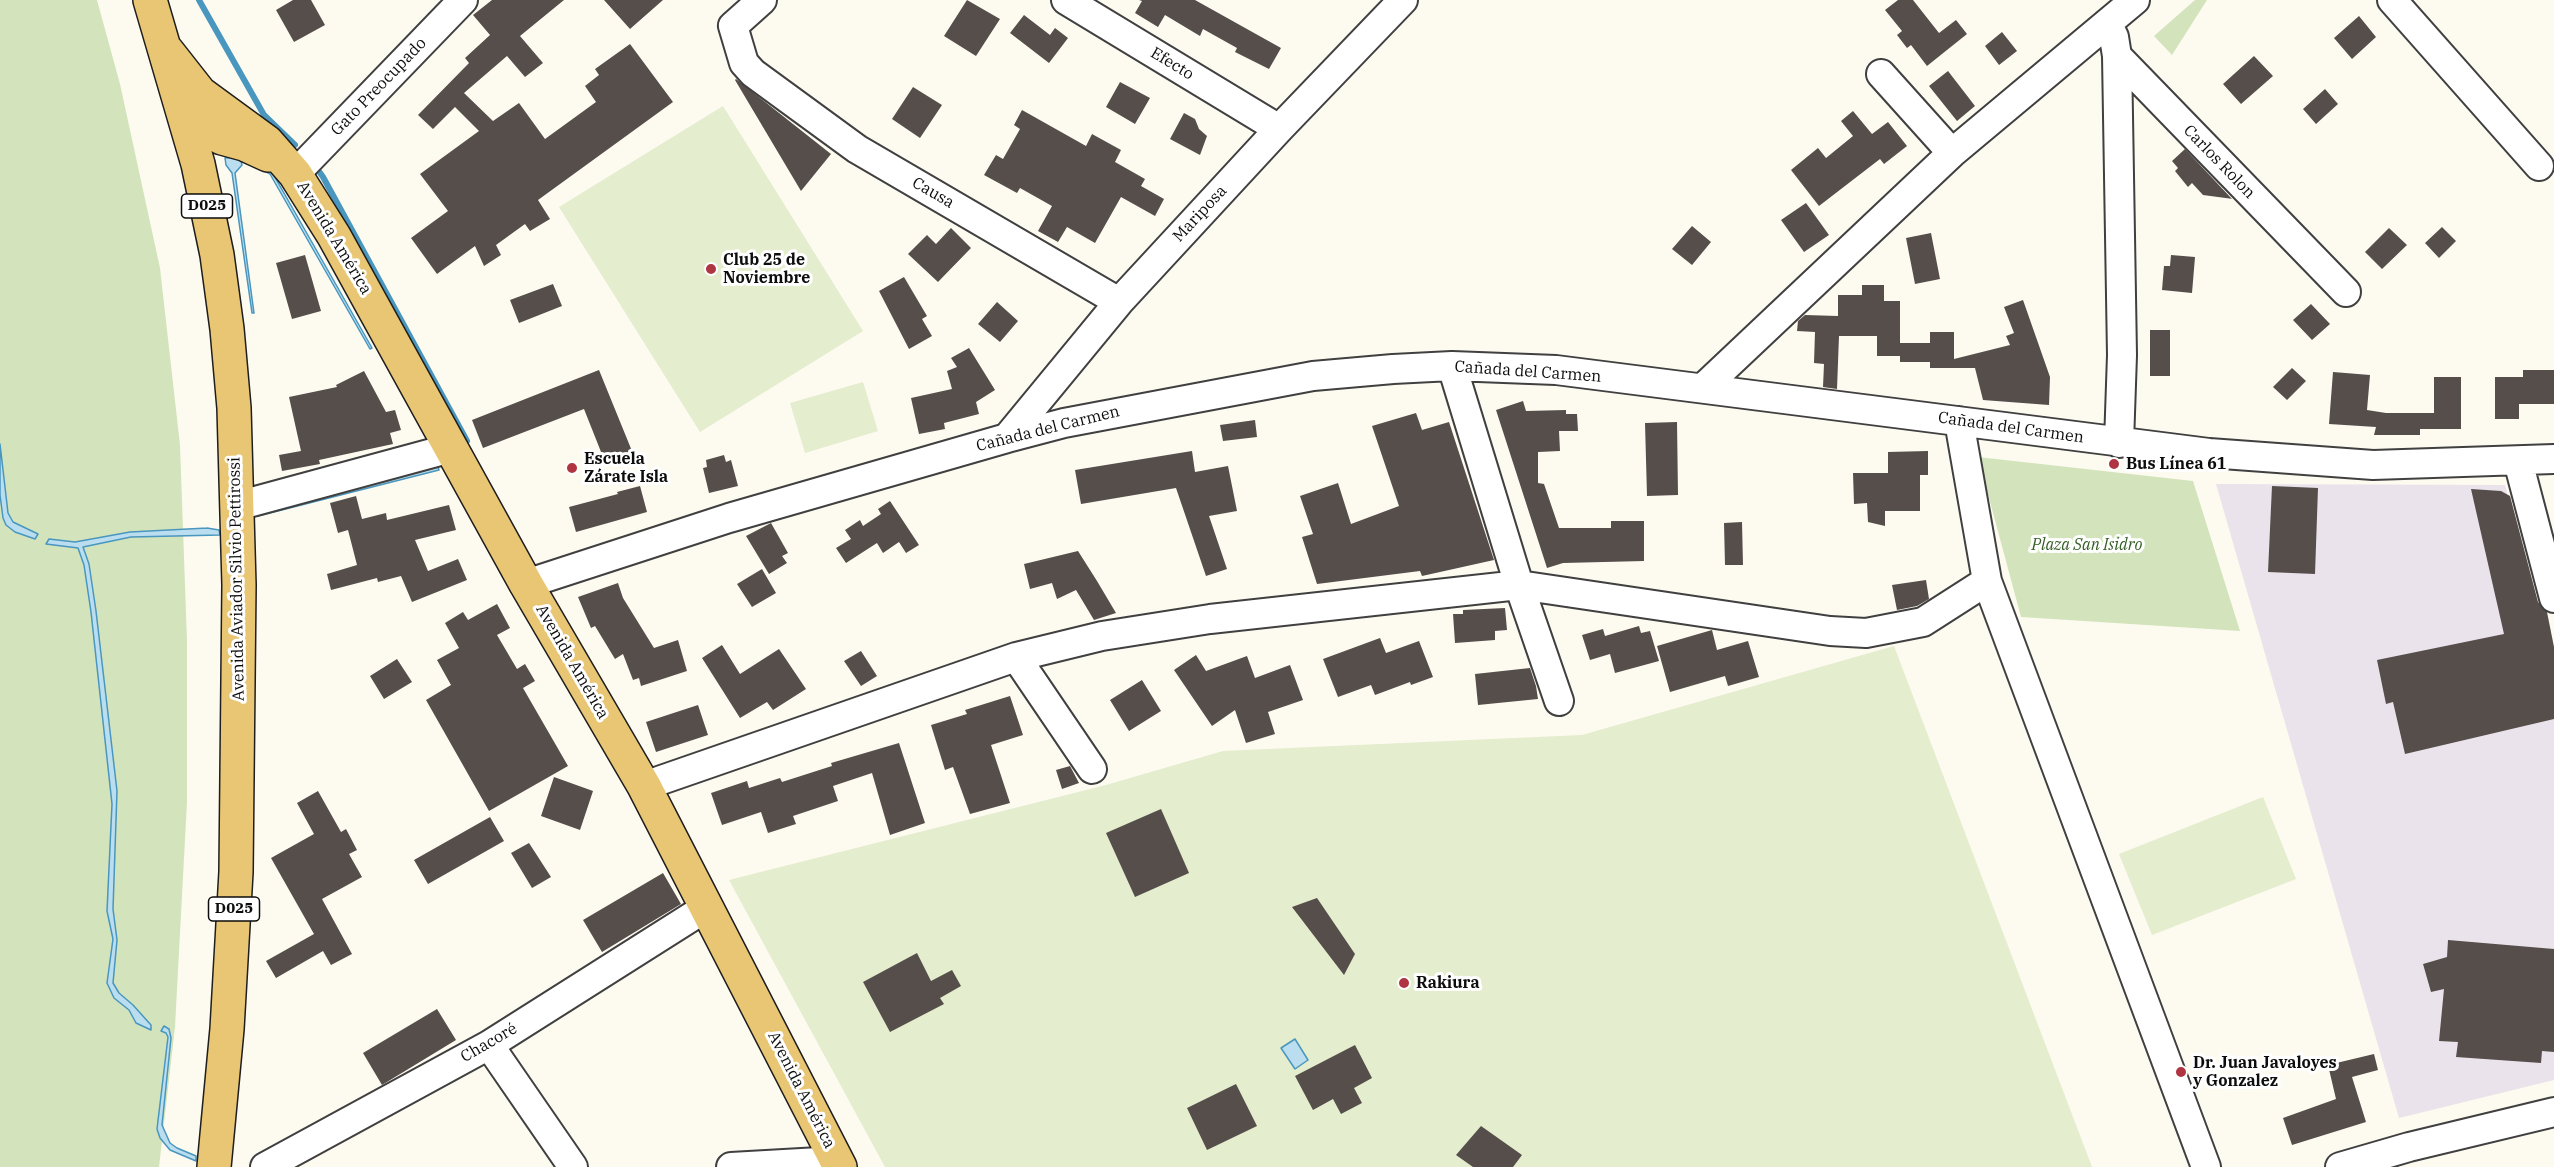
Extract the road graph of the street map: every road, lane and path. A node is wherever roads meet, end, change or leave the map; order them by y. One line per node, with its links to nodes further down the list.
1 (150, 0): 9 (main road, Avenida Aviador Silvio Pettirossi / D025)
2 (762, 0): 18 (street, Causa)
3 (1066, 0): 13 (street, Efecto)
4 (1403, 0): 13 (street, Mariposa)
5 (2135, 0): 8 (street)
6 (2392, 0): 15 (street)
7 (447, 6): 16 (street, Gato Preocupado)
8 (2108, 24): 10 (street, Carlos Rolon); 14 (street)
9 (166, 51): 12 (main road, Avenida Aviador Silvio Pettirossi / D025); 16 (main road, Avenida América)
10 (2117, 56): 17 (street, Carlos Rolon); 23 (street)
11 (1881, 74): 14 (street)
12 (184, 115): 16 (main road, Avenida América); 27 (main road, Avenida Aviador Silvio Pettirossi / D025)
13 (1279, 129): 18 (street, Mariposa)
14 (1952, 153): 20 (street)
15 (2539, 166)
16 (292, 170): 24 (main road, Avenida América)
17 (2346, 292)
18 (1119, 302): 22 (street, Mariposa)
19 (1452, 366): 20 (street, Cañada del Carmen); 22 (street, Cañada del Carmen); 30 (street)
20 (1703, 388): 21 (street, Cañada del Carmen)
21 (1959, 421): 23 (street, Cañada del Carmen); 28 (street)
22 (1007, 438): 29 (street, Cañada del Carmen)
23 (2119, 443): 26 (street, Cañada del Carmen)
24 (451, 447): 27 (street); 29 (main road, Avenida América)
25 (2554, 459): 26 (street, Cañada del Carmen)
26 (2518, 461): 31 (street)
27 (237, 506): 40 (main road, Avenida Aviador Silvio Pettirossi / D025)
28 (1987, 581): 30 (street); 44 (street)
29 (526, 584): 35 (main road, Avenida América)
30 (1519, 585): 32 (street); 33 (street)
31 (2554, 598)
32 (1016, 657): 34 (street); 35 (street)
33 (1559, 701)
34 (1092, 769)
35 (644, 786): 36 (main road, Avenida América)
36 (707, 908): 37 (street, Chacoré); 39 (main road, Avenida América)
37 (489, 1045): 41 (street, Chacoré); 42 (street)
38 (2554, 1112): 45 (street)
39 (839, 1164): 43 (street)
40 (214, 1167)
41 (265, 1167)
42 (573, 1167)
43 (731, 1167)
44 (2206, 1167)
45 (2340, 1167)

